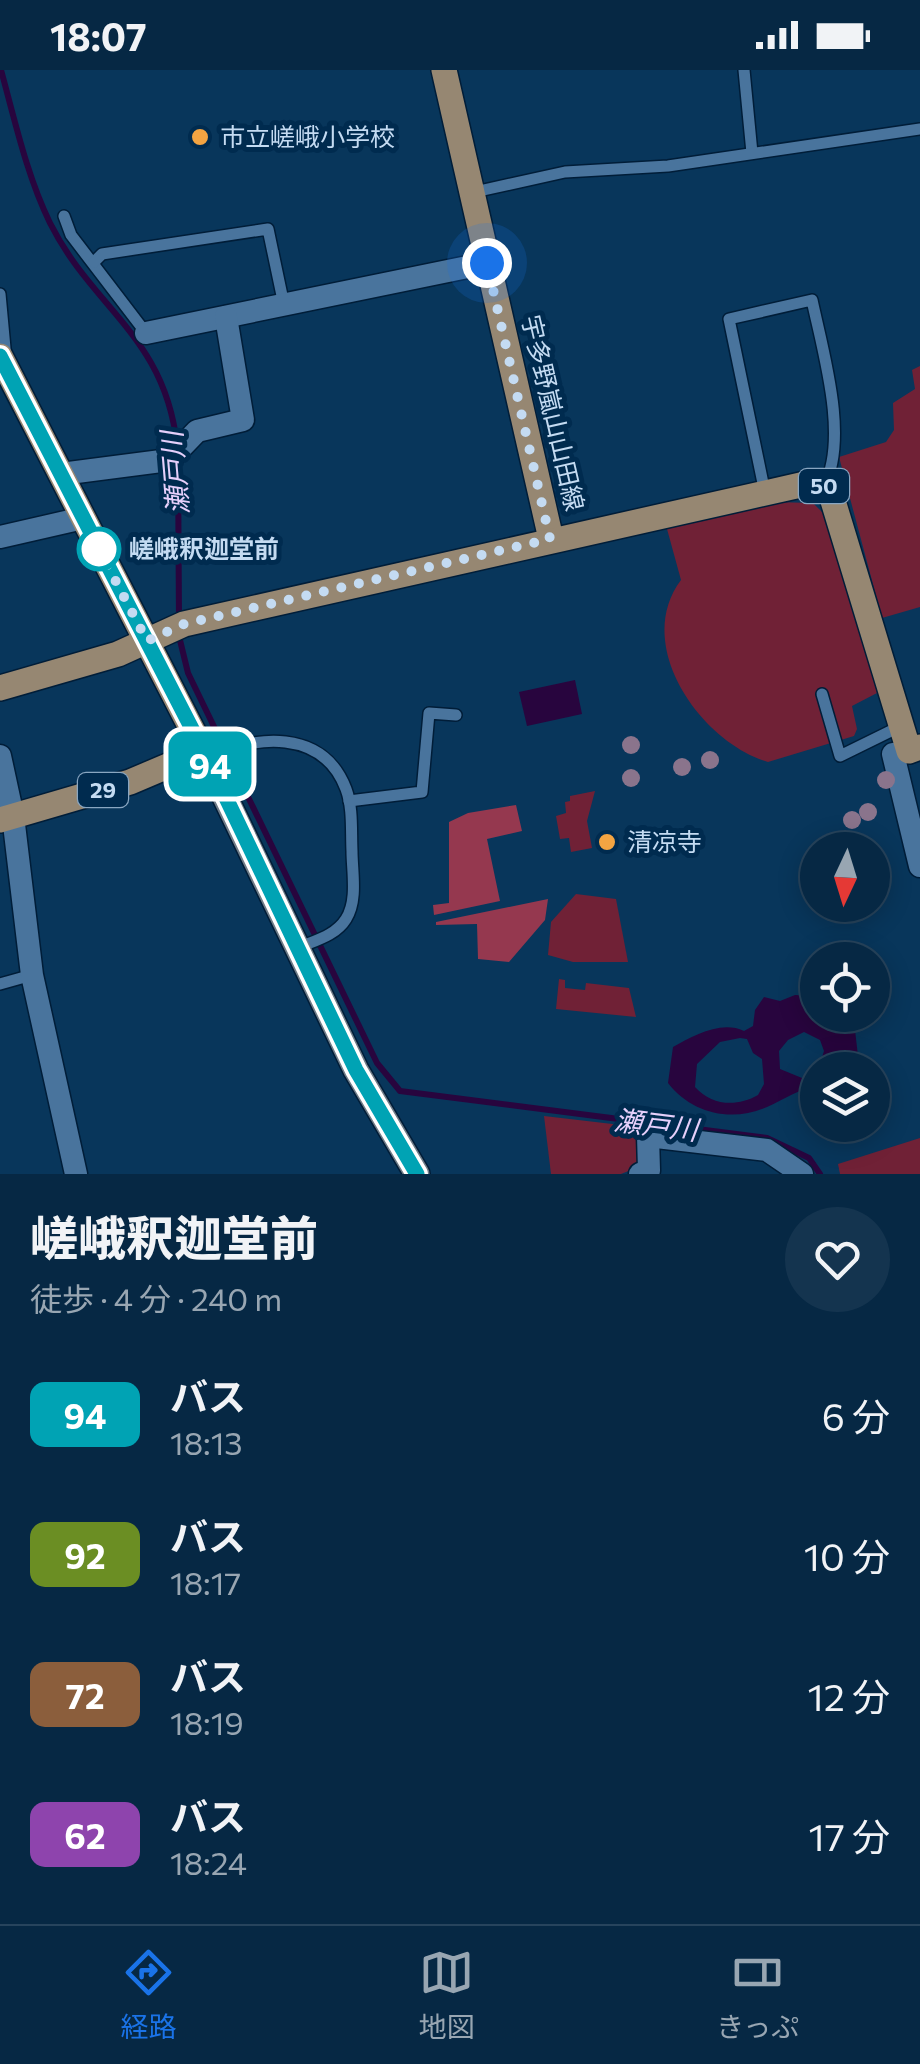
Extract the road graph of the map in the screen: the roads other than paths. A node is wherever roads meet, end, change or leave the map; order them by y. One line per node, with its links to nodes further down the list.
1 (444, 70): 5 (main road, 宇多野嵐山山田線)
2 (744, 70): 4 (lane)
3 (920, 129): 4 (lane)
4 (752, 153): 5 (lane)
5 (470, 192): 8 (main road, 宇多野嵐山山田線)
6 (64, 216): 7 (lane)
7 (94, 262): 10 (lane); 12 (lane)
8 (487, 263): 10 (street); 19 (main road, 宇多野嵐山山田線)
9 (0, 294): 13 (lane)
10 (284, 305): 11 (street)
11 (226, 317): 12 (street); 14 (street)
12 (146, 333)
13 (3, 361): 14 (main road)
14 (61, 474): 17 (main road)
15 (824, 486): 16 (main road, 50); 16 (lane); 24 (main road, 50)
16 (765, 493): 19 (main road, 50)
17 (82, 518): 18 (street); 20 (main road)
18 (0, 537)
19 (550, 539): 20 (main road, 宇多野嵐山山田線)
20 (166, 632): 21 (main road, 宇多野嵐山山田線); 25 (main road)
21 (0, 688)
22 (822, 694): 24 (lane)
23 (456, 715): 27 (lane)
24 (910, 741): 29 (street)
25 (209, 754): 27 (lane); 28 (main road, 29); 30 (street)
26 (0, 756): 28 (street)
27 (349, 802): 30 (lane)
28 (6, 818): 31 (street)
29 (920, 862)
30 (305, 945): 34 (street)
31 (32, 975): 32 (lane); 33 (street)
32 (0, 984)
33 (76, 1174)
34 (417, 1174)
35 (640, 1174): 36 (street)
36 (802, 1174)

